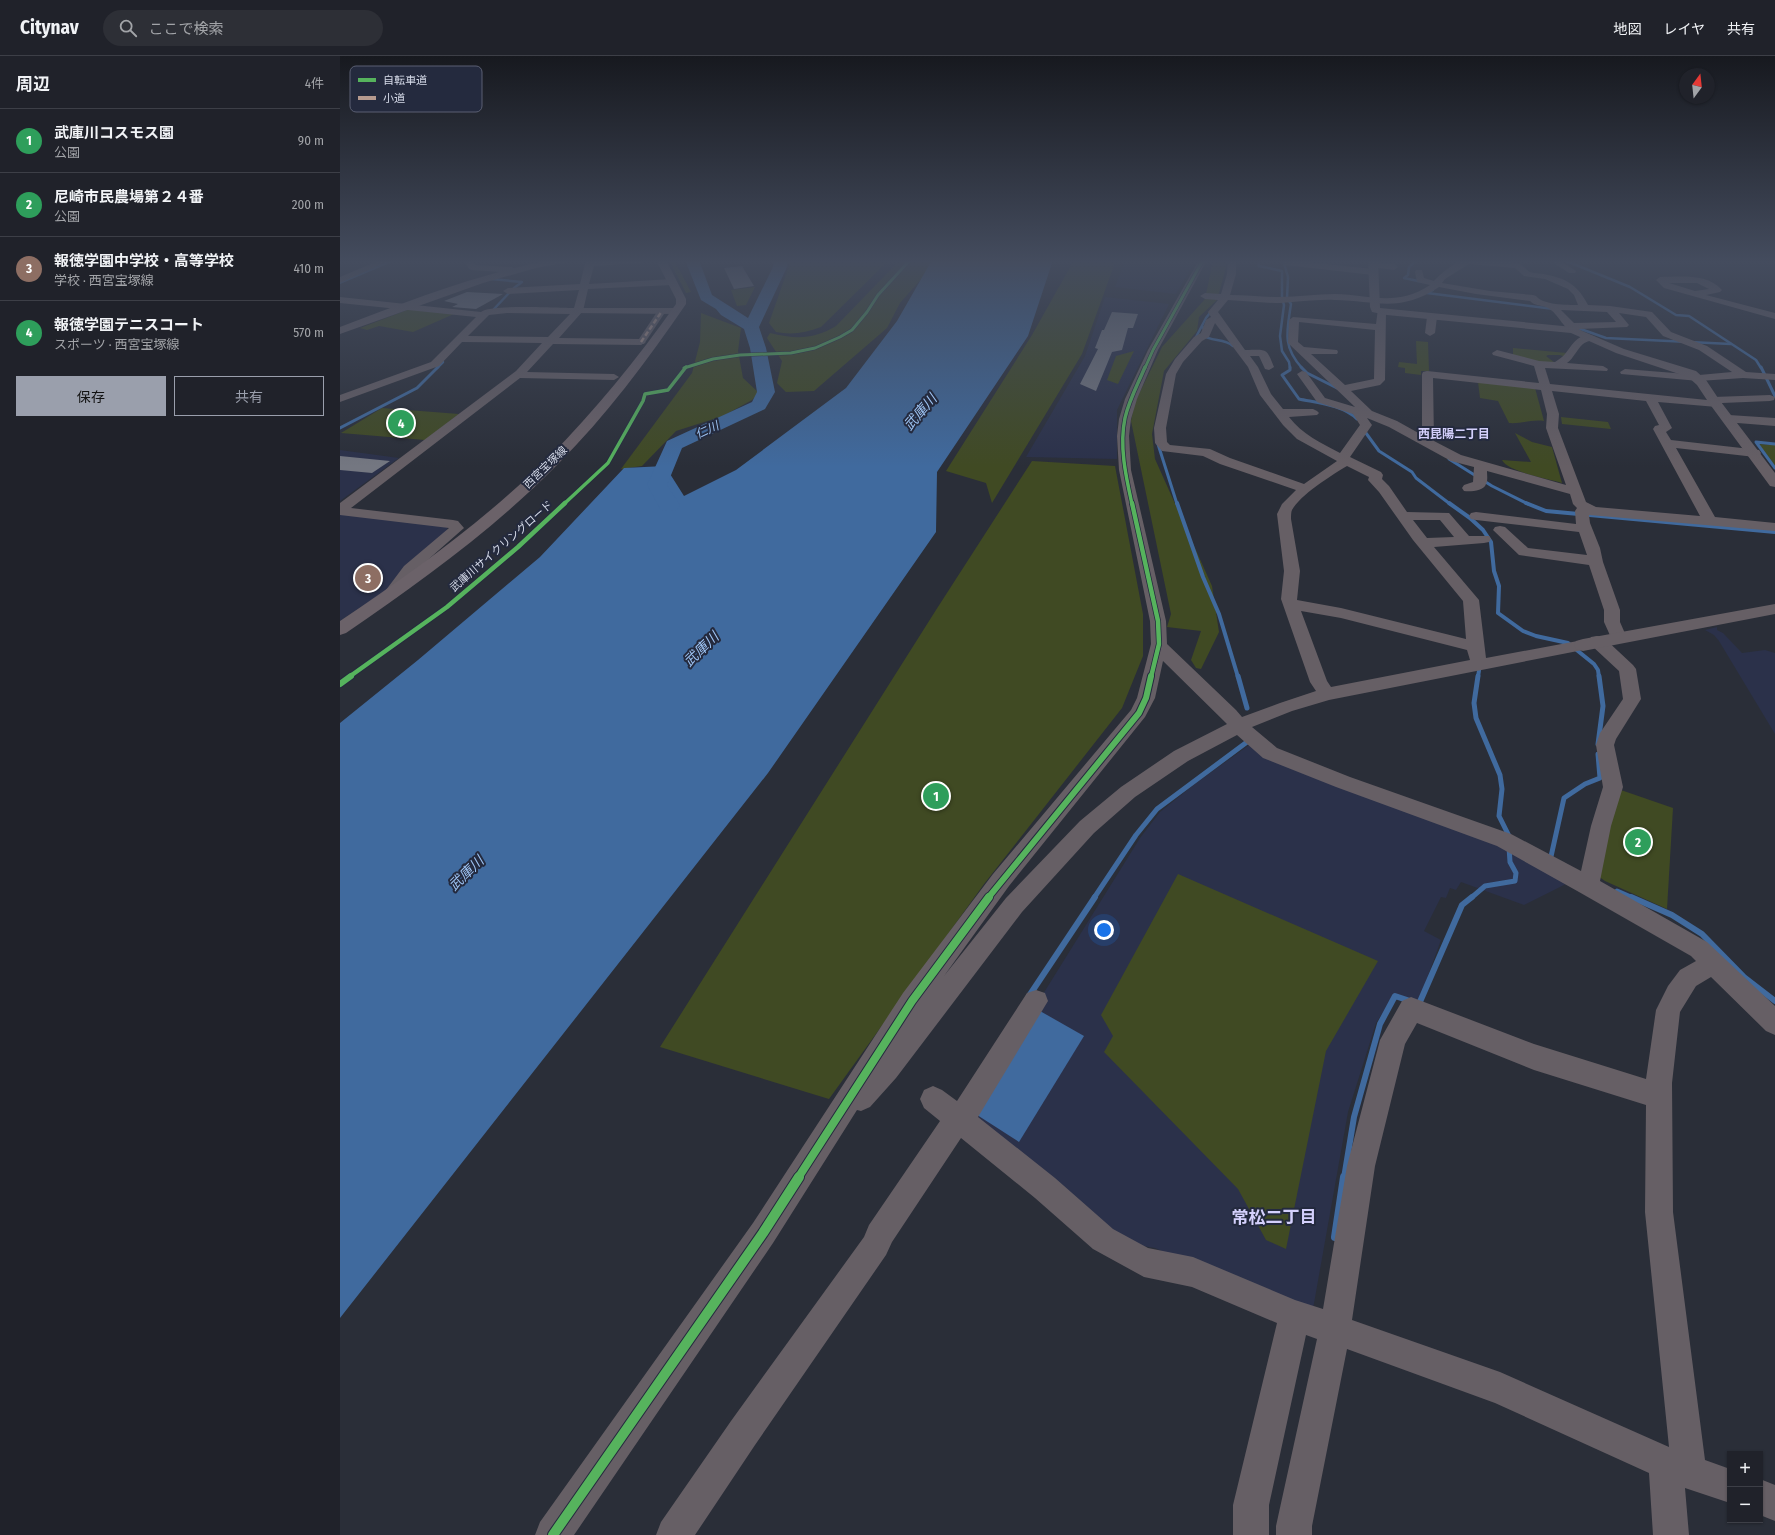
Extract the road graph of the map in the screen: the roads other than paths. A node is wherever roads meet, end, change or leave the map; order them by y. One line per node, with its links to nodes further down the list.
1 (469, 329): 17 (street)
2 (562, 329): 18 (street)
3 (653, 329): 19 (street)
4 (659, 329): 73 (main road, 西宮宝塚線)
5 (1165, 329): 14 (street)
6 (1166, 329): 14 (street)
7 (1207, 329): 60 (street)
8 (1222, 329): 24 (street)
9 (1291, 329): 20 (street)
10 (1380, 329): 40 (street)
11 (1430, 329): 15 (street)
12 (1574, 329): 16 (street)
13 (1663, 329): 21 (street)
14 (1163, 332): 79 (street)
15 (1430, 333)
16 (1590, 338): 27 (street); 36 (street)
17 (459, 339): 18 (street); 42 (street)
18 (551, 341): 19 (street); 32 (street)
19 (641, 342)
20 (1300, 350): 23 (street); 40 (street)
21 (1706, 351): 22 (street); 33 (street)
22 (1722, 351)
23 (1334, 352)
24 (1243, 353): 28 (street); 47 (street)
25 (1497, 353): 26 (street)
26 (1539, 364): 27 (street); 38 (street)
27 (1558, 365): 29 (street)
28 (1269, 367)
29 (1603, 369)
30 (1625, 372): 36 (street)
31 (1302, 374): 49 (street)
32 (518, 375): 34 (street); 62 (street)
33 (1743, 375): 35 (street); 36 (street)
34 (614, 377)
35 (1775, 377)
36 (1699, 378): 46 (street)
37 (1586, 381): 41 (street)
38 (1545, 387): 41 (street); 53 (street); 61 (street)
39 (340, 389): 42 (street)
40 (1343, 389): 49 (street)
41 (1591, 392): 43 (street)
42 (357, 394): 45 (street)
43 (1650, 398): 46 (street); 54 (street)
44 (1770, 398): 46 (street)
45 (340, 399)
46 (1715, 402): 51 (street)
47 (1280, 413): 48 (street); 56 (street)
48 (1313, 413)
49 (1364, 421): 53 (street); 56 (street)
50 (1775, 422): 51 (street)
51 (1733, 424): 52 (street); 55 (street)
52 (1775, 433)
53 (1428, 443): 57 (street)
54 (1666, 443): 55 (street); 66 (street)
55 (1755, 453): 58 (street)
56 (1344, 461): 60 (street); 63 (street)
57 (1480, 467): 59 (street); 61 (street)
58 (1775, 483)
59 (1475, 486)
60 (1306, 489): 74 (street)
61 (1574, 491): 65 (street)
62 (340, 511): 73 (street)
63 (1407, 516): 69 (street); 71 (street)
64 (1476, 516): 65 (street)
65 (1585, 517): 66 (street); 72 (street)
66 (1710, 522): 67 (street)
67 (1775, 527)
68 (1500, 530): 72 (street)
69 (1465, 540): 70 (street); 71 (street)
70 (1484, 540)
71 (1427, 542): 80 (street)
72 (1596, 561): 77 (street)
73 (392, 594): 76 (main road, 西宮宝塚線)
74 (1291, 604): 80 (street); 81 (street)
75 (1775, 608): 77 (street)
76 (340, 628)
77 (1619, 638): 78 (street)
78 (1590, 643): 80 (street); 83 (street)
79 (1159, 644): 82 (street); 89 (street)
80 (1479, 658): 81 (street)
81 (1327, 694): 82 (street)
82 (1238, 726): 83 (street); 89 (street)
83 (1589, 880): 84 (street)
84 (1714, 963): 86 (street); 87 (street)
85 (1036, 1001): 88 (street)
86 (1775, 1023)
87 (1659, 1096): 91 (street); 92 (street)
88 (949, 1111): 90 (street); 97 (street)
89 (815, 1150): 96 (street)
90 (1295, 1315): 91 (street); 98 (street)
91 (1336, 1329): 92 (street); 99 (street)
92 (1677, 1467): 93 (street); 100 (street)
93 (1727, 1485)
94 (1763, 1498): 95 (street)
95 (1775, 1503)
96 (553, 1535)
97 (674, 1535)
98 (1251, 1535)
99 (1294, 1535)
100 (1671, 1535)

